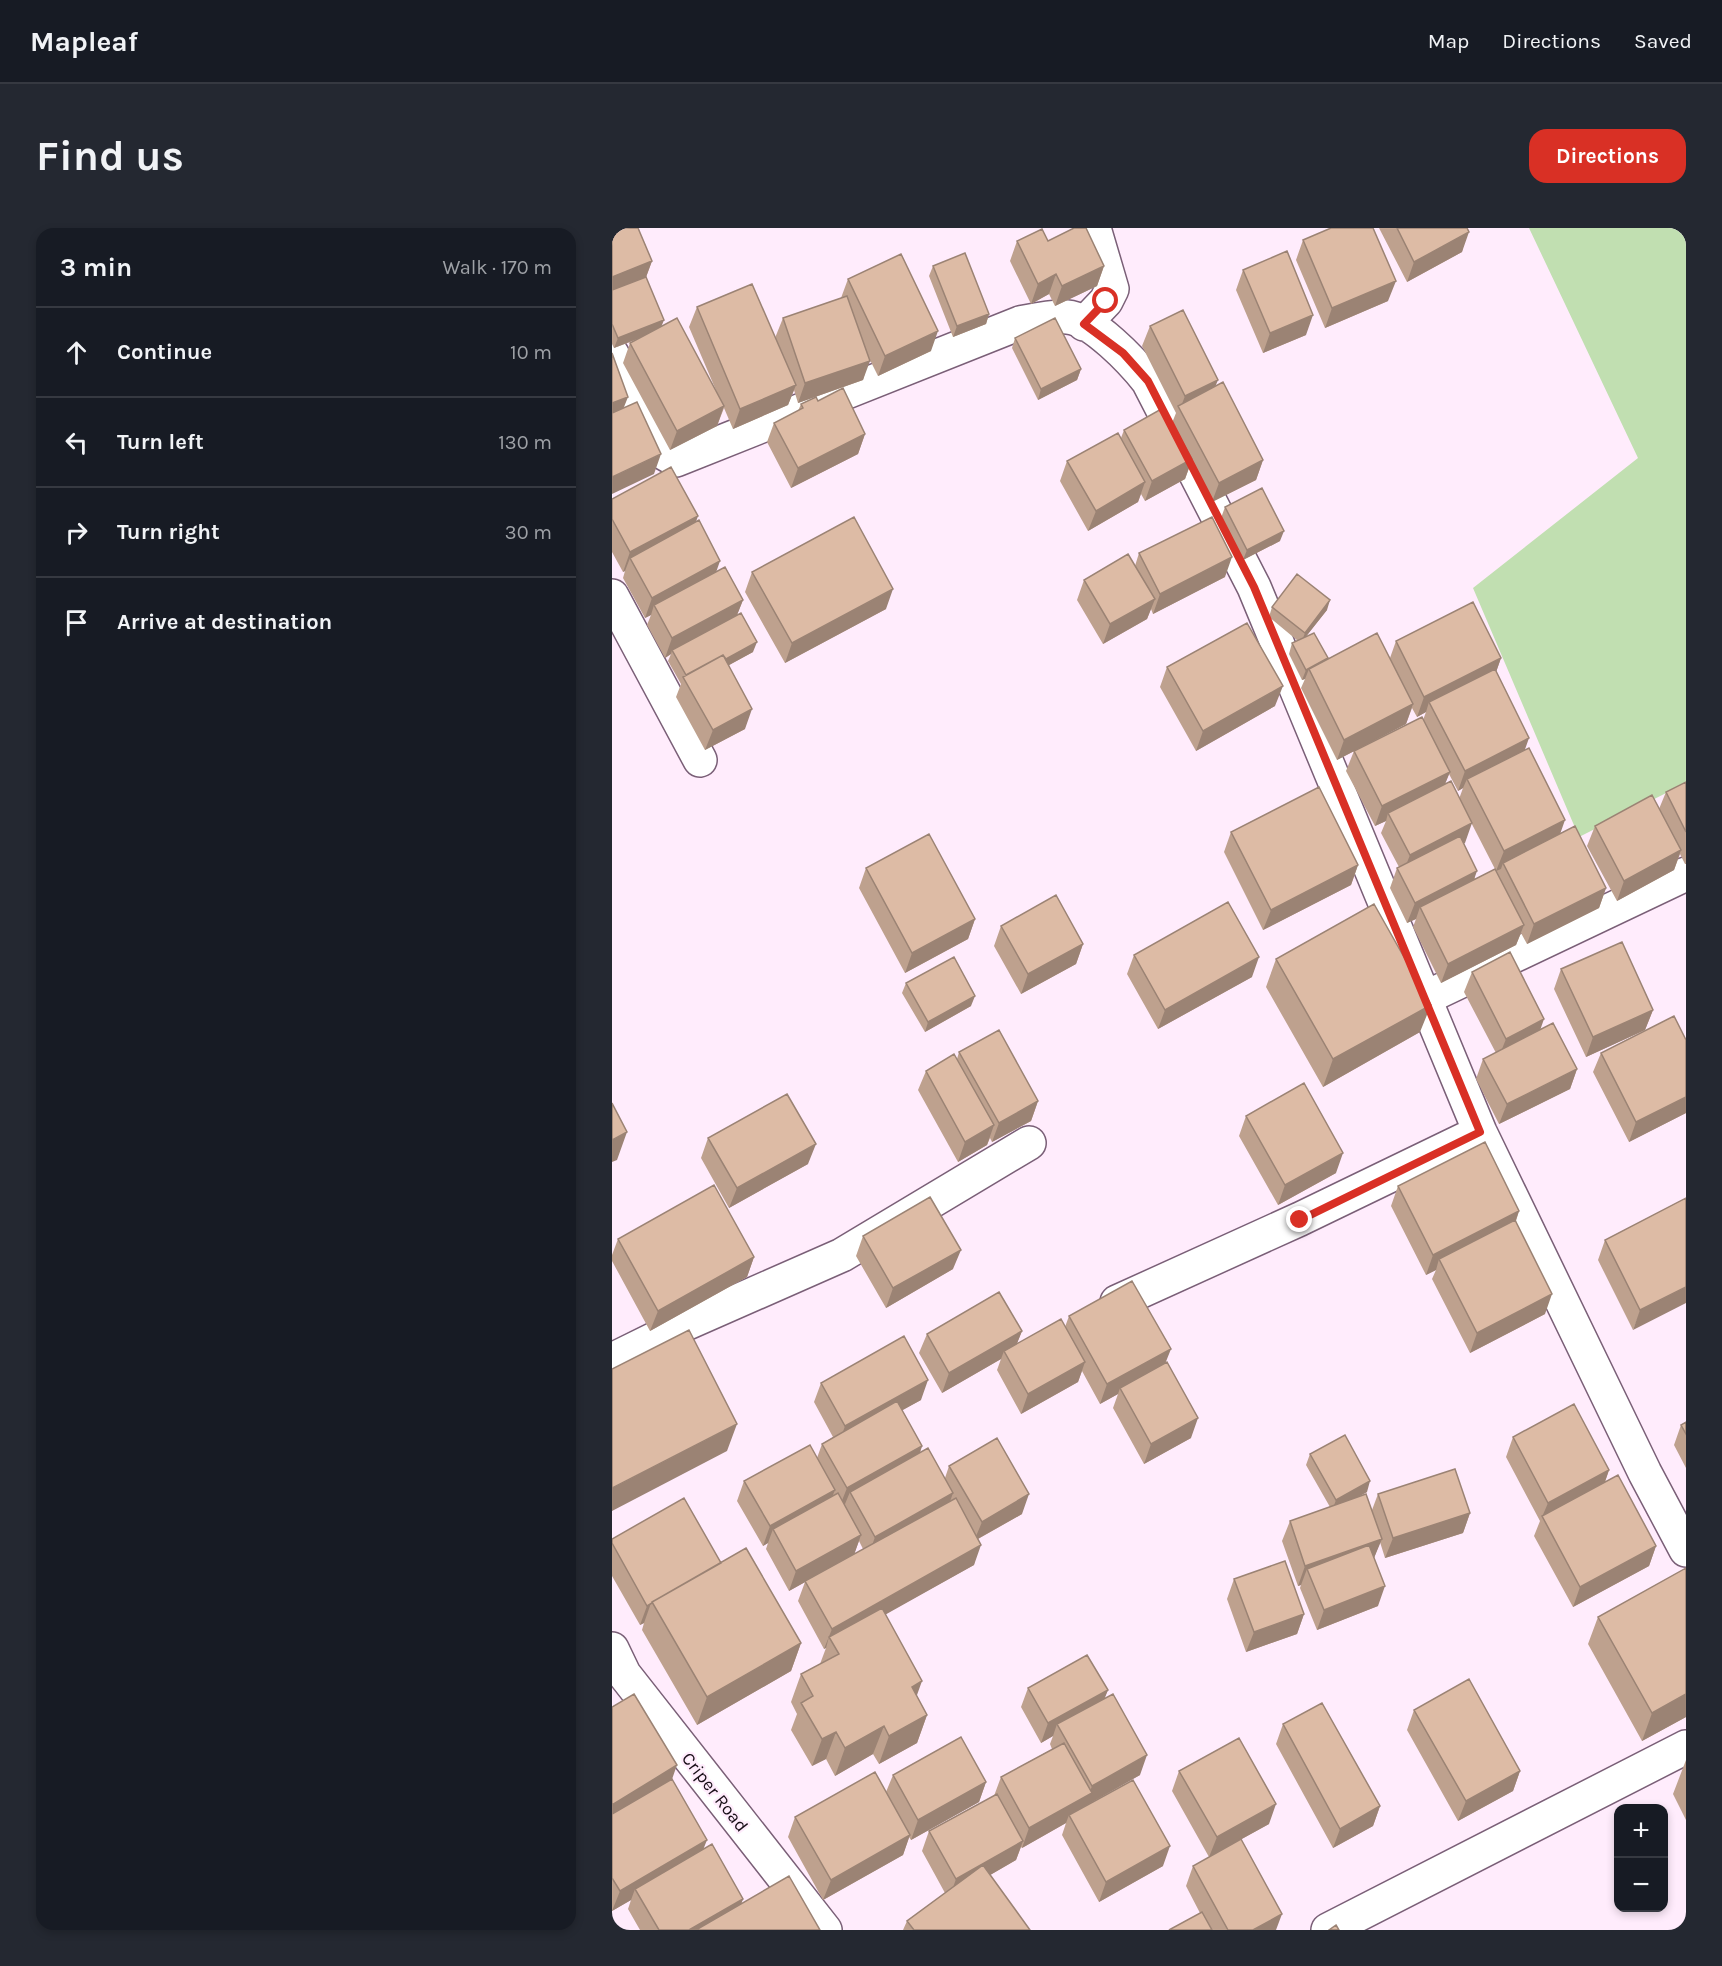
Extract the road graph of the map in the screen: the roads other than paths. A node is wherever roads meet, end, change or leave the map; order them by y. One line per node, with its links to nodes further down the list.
1 (1094, 228): 2 (street)
2 (1084, 324): 3 (street); 7 (street)
3 (612, 354)
4 (612, 596): 5 (street)
5 (700, 760)
6 (1686, 874): 7 (street)
7 (1423, 999): 8 (street)
8 (1480, 1132): 10 (street); 12 (street)
9 (1029, 1143): 11 (street)
10 (1117, 1302)
11 (612, 1360)
12 (1686, 1550)
13 (616, 1670): 15 (street, Criper Road)
14 (1686, 1747): 16 (street)
15 (825, 1930)
16 (1328, 1930)

